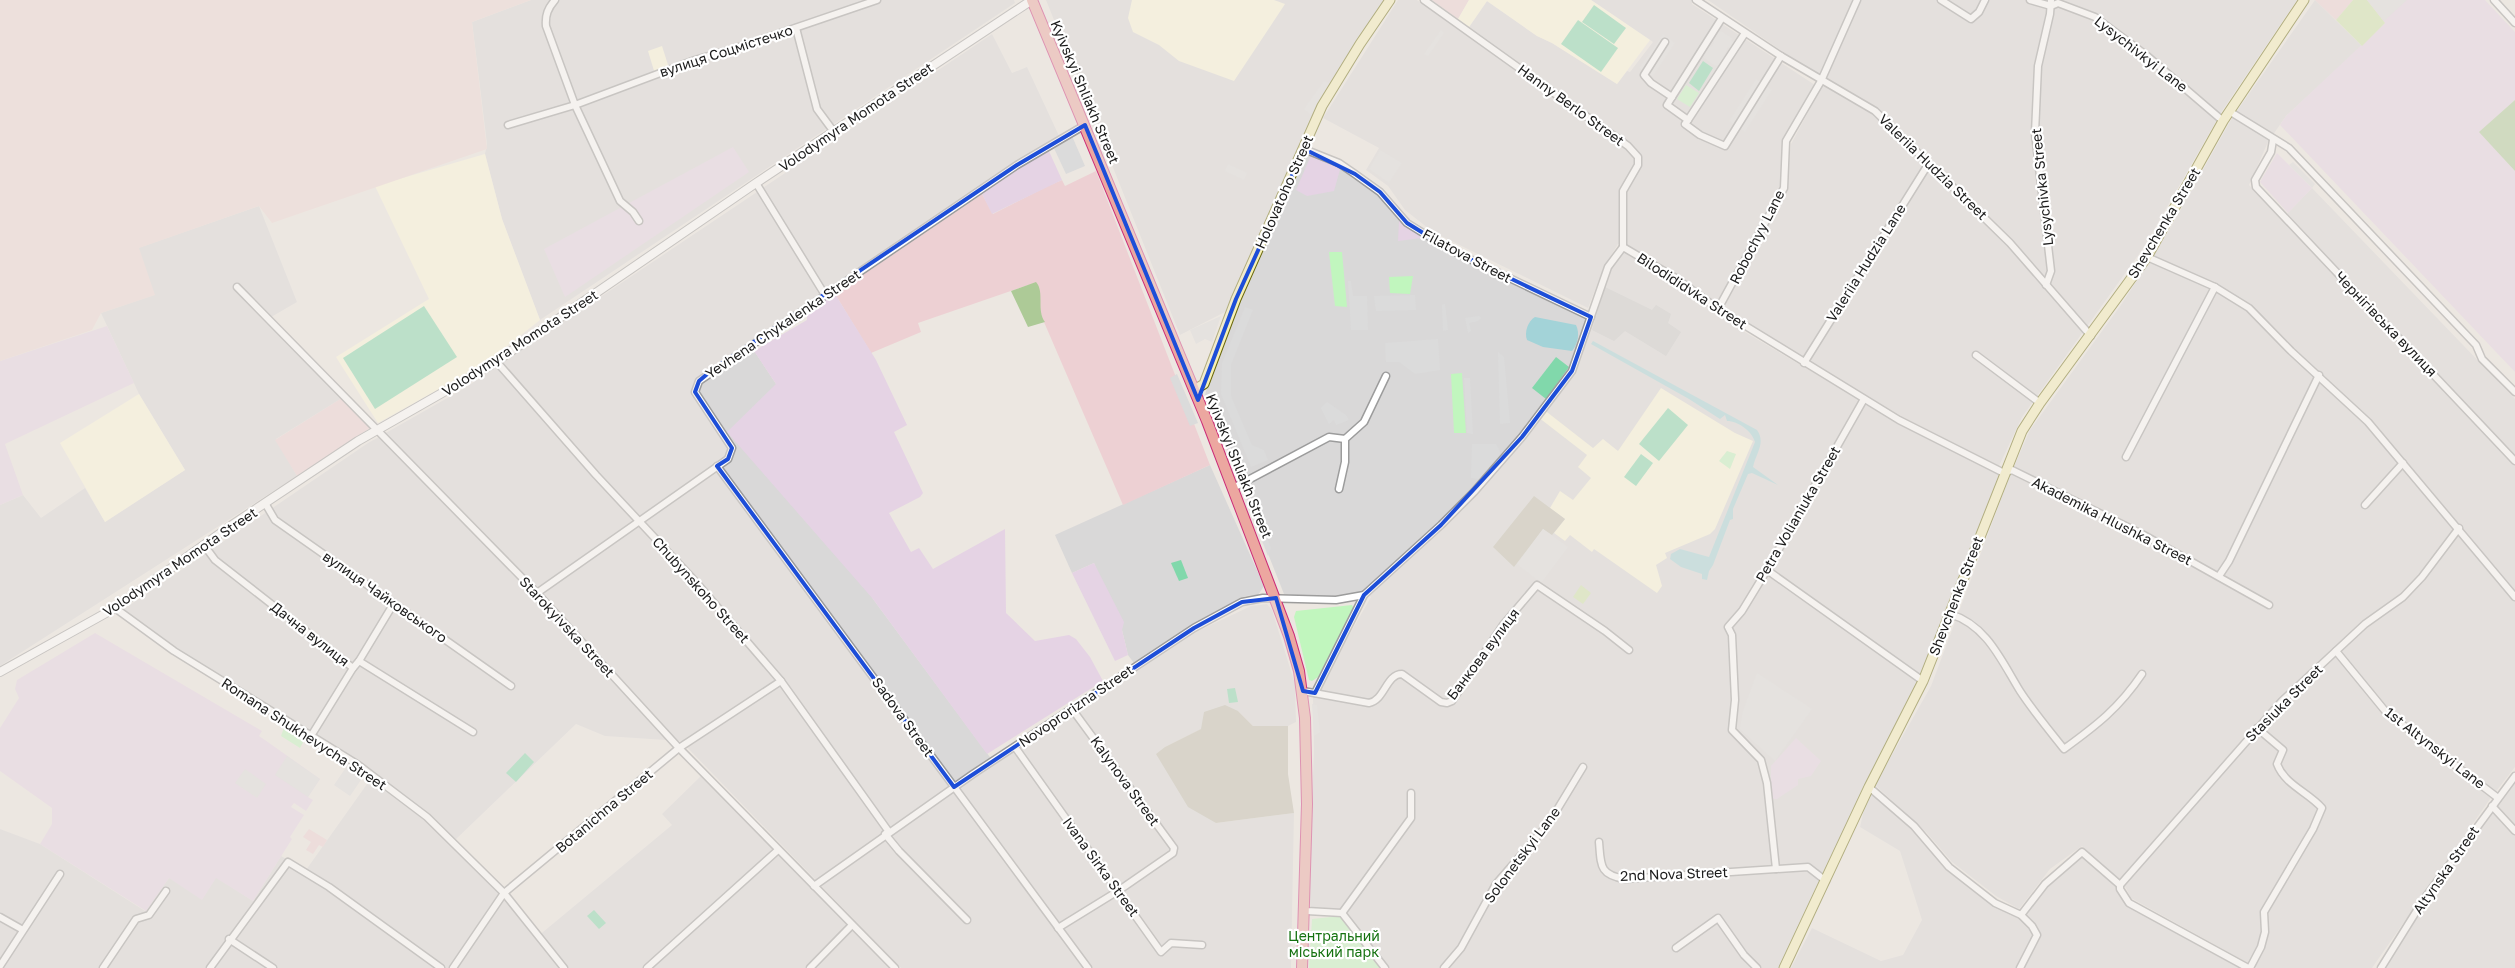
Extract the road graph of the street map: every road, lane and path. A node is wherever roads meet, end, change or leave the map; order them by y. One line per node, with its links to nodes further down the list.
1 (555, 0): 22 (street)
2 (877, 0): 16 (street, вулиця Соцмістечко)
3 (1032, 0): 27 (highway, Kyivskyi Shliakh Street); 28 (street, Volodymyra Momota Street)
4 (1390, 0): 30 (main road, Holovatoho Street)
5 (1424, 0): 34 (street, Hanny Berlo Street)
6 (1696, 0): 14 (street, Valeriia Hudzia Street)
7 (1857, 0): 20 (street, Robochyy Lane)
8 (1942, 0): 9 (street)
9 (1985, 0)
10 (2030, 0): 13 (street, Lysychivkyi Lane)
11 (2304, 0): 23 (main road, Shevchenka Street)
12 (2494, 0): 15 (street)
13 (2051, 3): 25 (street, Lysychivkyi Lane); 36 (street, Lysychivka Street)
14 (1722, 18): 17 (street, Valeriia Hudzia Street); 21 (street)
15 (2515, 23)
16 (796, 28): 22 (street, вулиця Соцмістечко); 28 (street)
17 (1745, 33): 19 (street, Valeriia Hudzia Street); 24 (street)
18 (1665, 42): 21 (street)
19 (1781, 56): 20 (street, Valeriia Hudzia Street); 24 (street)
20 (1821, 81): 31 (street, Valeriia Hudzia Street); 40 (street, Robochyy Lane)
21 (1672, 98): 24 (street)
22 (575, 105): 26 (street, вулиця Соцмістечко); 33 (street)
23 (2229, 111): 25 (main road, Shevchenka Street); 29 (street)
24 (1688, 120)
25 (2223, 121): 35 (main road, Shevchenka Street)
26 (508, 125)
27 (1085, 126): 39 (street, Yevhena Chykalenka Street); 48 (highway, Kyivskyi Shliakh Street)
28 (834, 132): 32 (street, Volodymyra Momota Street)
29 (2273, 140): 49 (street); 55 (street, Чернігівська вулиця)
30 (1304, 149): 41 (street, Filatova Street); 48 (main road, Holovatoho Street)
31 (1929, 163): 36 (street, Valeriia Hudzia Street); 45 (street, Valeriia Hudzia Lane)
32 (756, 183): 39 (street); 44 (street, Volodymyra Momota Street)
33 (639, 221)
34 (1622, 247): 40 (street, Bilodididvka Street); 41 (street, Bilodididvka Street)
35 (2147, 257): 38 (street); 42 (main road, Shevchenka Street)
36 (2046, 285): 42 (street, Valeriia Hudzia Street)
37 (238, 287): 52 (street, Starokyivska Street)
38 (2215, 287): 46 (street); 54 (street)
39 (825, 295): 57 (street, Yevhena Chykalenka Street)
40 (1718, 309): 45 (street, Bilodididvka Street)
41 (1591, 317): 69 (street, Bilodididvka Street)
42 (2091, 336): 51 (main road, Shevchenka Street)
43 (1976, 356): 51 (street)
44 (496, 361): 52 (street, Volodymyra Momota Street); 63 (street, Chubynskoho Street)
45 (1804, 363): 50 (street, Bilodididvka Street)
46 (2319, 375): 56 (street); 67 (street)
47 (1386, 376): 53 (street)
48 (1194, 390): 59 (highway, Kyivskyi Shliakh Street)
49 (2515, 392)
50 (1864, 399): 58 (street, Bilodididvka Street); 66 (street, Petra Volianiuka Street)
51 (2040, 403): 58 (main road, Shevchenka Street)
52 (378, 430): 61 (street, Volodymyra Momota Street); 68 (street, Starokyivska Street)
53 (1345, 439): 59 (street); 60 (street)
54 (2126, 457)
55 (2515, 461)
56 (2403, 463): 62 (street); 64 (street)
57 (717, 466): 63 (street, Yevhena Chykalenka Street); 95 (street, Sadova Street)
58 (2004, 473): 67 (street, Akademika Hlushka Street); 75 (main road, Shevchenka Street)
59 (1233, 488): 71 (highway, Kyivskyi Shliakh Street)
60 (1339, 489)
61 (265, 503): 65 (street, Volodymyra Momota Street); 72 (street, вулиця Чайковського)
62 (2365, 505)
63 (639, 521): 68 (street, Yevhena Chykalenka Street); 82 (street, Chubynskoho Street)
64 (2459, 528): 70 (street); 77 (street, Stasiuka Street)
65 (204, 545): 74 (street, Volodymyra Momota Street); 79 (street, Дачна вулиця)
66 (1767, 570): 83 (street); 104 (street, Petra Volianiuka Street)
67 (2219, 576): 73 (street, Akademika Hlushka Street)
68 (537, 593): 92 (street, Starokyivska Street)
69 (1364, 595): 71 (street, Novoprorizna Street); 86 (street, Bilodididvka Street)
70 (2515, 597)
71 (1276, 598): 85 (highway, Kyivskyi Shliakh Street); 87 (street, Novoprorizna Street)
72 (394, 603): 78 (street); 84 (street, вулиця Чайковського)
73 (2269, 605)
74 (115, 608): 80 (street, Volodymyra Momota Street); 90 (street, Romana Shukhevycha Street)
75 (1950, 614): 81 (street); 83 (main road, Shevchenka Street)
76 (1628, 650): 86 (street, Банкова вулиця)
77 (2336, 651): 88 (street, Stasiuka Street); 98 (street, 1st Altynskyi Lane)
78 (359, 661): 79 (street, Дачна вулиця); 89 (street, Дачна вулиця)
79 (354, 668): 90 (street)
80 (0, 672)
81 (2140, 677)
82 (781, 681): 92 (street, Botanichna Street); 101 (street, Chubynskoho Street)
83 (1923, 681): 96 (main road, Shevchenka Street)
84 (511, 686)
85 (1303, 691): 86 (street, Банкова вулиця); 112 (highway, Kyivskyi Shliakh Street)
86 (1315, 692)
87 (1072, 709): 91 (street, Novoprorizna Street); 110 (street, Kalynova Street)
88 (2257, 728): 108 (street, Stasiuka Street); 140 (street)
89 (473, 732)
90 (311, 736): 111 (street, Romana Shukhevycha Street)
91 (1014, 747): 95 (street, Novoprorizna Street); 110 (street, Ivana Sirka Street)
92 (679, 748): 103 (street, Starokyivska Street); 111 (street, Botanichna Street)
93 (1583, 766): 136 (street, Solonetskyi Lane)
94 (2515, 776): 98 (street, Altynska Street)
95 (954, 787): 101 (street, Novoprorizna Street); 118 (street, Sadova Street)
96 (1869, 787): 106 (main road, Shevchenka Street); 114 (street)
97 (1411, 793): 113 (street)
98 (2498, 798): 99 (street, Altynska Street)
99 (2492, 806): 100 (street); 141 (street, Altynska Street)
100 (2515, 831)
101 (887, 833): 107 (street, Novoprorizna Street); 116 (street)
102 (1599, 842): 104 (street, 2nd Nova Street)
103 (778, 850): 107 (street, Starokyivska Street); 130 (street)
104 (1776, 869): 106 (street, 2nd Nova Street)
105 (60, 874): 119 (street)
106 (1826, 881): 138 (main road, Shevchenka Street)
107 (814, 886): 117 (street, Starokyivska Street)
108 (2120, 887): 114 (street); 140 (street)
109 (166, 891): 124 (street)
110 (1118, 891): 118 (street); 121 (street, Ivana Sirka Street)
111 (504, 893): 128 (street, Botanichna Street); 129 (street, Romana Shukhevycha Street)
112 (1303, 909): 113 (street); 134 (highway, Kyivskyi Shliakh Street)
113 (1342, 913): 135 (street)
114 (2021, 915): 139 (street)
115 (0, 917): 119 (street)
116 (967, 920)
117 (852, 925): 131 (street); 132 (street, Starokyivska Street)
118 (1058, 928): 133 (street, Sadova Street)
119 (23, 930): 123 (street)
120 (230, 939): 125 (street); 126 (street); 127 (street)
121 (1202, 945)
122 (1676, 948): 137 (street)
123 (0, 966)
124 (103, 968)
125 (210, 968)
126 (273, 968)
127 (442, 968)
128 (452, 968)
129 (564, 968)
130 (647, 968)
131 (810, 968)
132 (895, 968)
133 (1088, 968)
134 (1302, 968)
135 (1385, 968)
136 (1444, 968)
137 (1757, 968)
138 (1784, 968)
139 (2020, 968)
140 (2249, 968)
141 (2381, 968)

